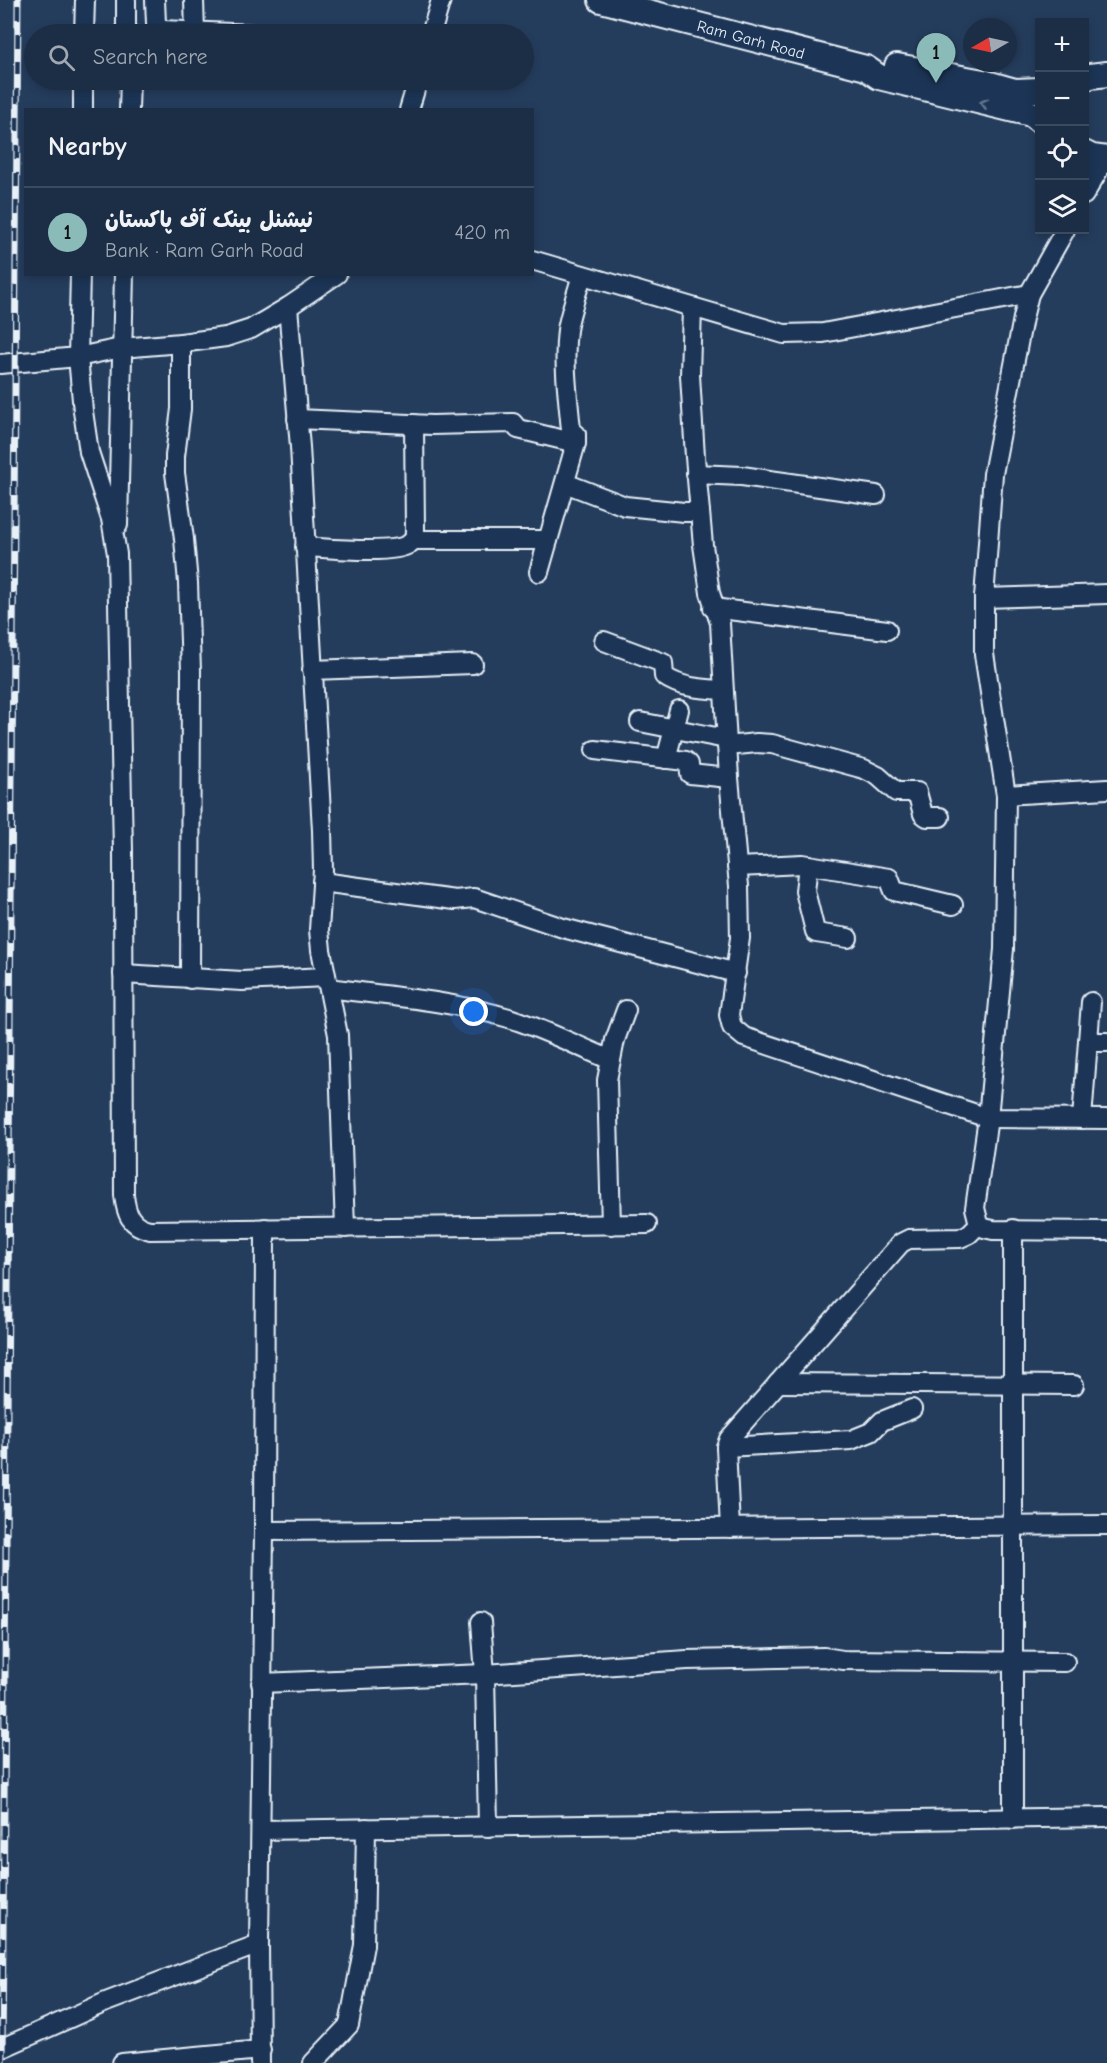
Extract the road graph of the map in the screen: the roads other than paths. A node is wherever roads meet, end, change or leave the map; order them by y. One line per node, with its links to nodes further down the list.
1 (85, 0): 7 (street)
2 (126, 0): 8 (street)
3 (155, 0): 9 (street)
4 (194, 0): 10 (street)
5 (441, 0): 11 (street)
6 (601, 0): 12 (main road, Ram Garh Road)
7 (84, 24)
8 (126, 24)
9 (156, 24)
10 (195, 24)
11 (434, 24)
12 (866, 69): 18 (main road, Ram Garh Road); 22 (main road, Ram Garh Road, one-way to 12)
13 (1107, 74): 14 (main road)
14 (1089, 76)
15 (83, 90): 19 (street)
16 (130, 90): 20 (street)
17 (415, 90): 21 (street)
18 (1035, 90)
19 (83, 108)
20 (129, 108)
21 (410, 108)
22 (1035, 117)
23 (1099, 157): 24 (street)
24 (1089, 182)
25 (1063, 234): 31 (street)
26 (534, 261): 27 (street)
27 (582, 275): 33 (street); 40 (street)
28 (80, 276): 36 (street)
29 (124, 276): 35 (street)
30 (335, 276): 32 (street)
31 (1029, 294): 33 (street); 51 (street)
32 (288, 308): 34 (street); 38 (street)
33 (692, 308): 41 (street)
34 (182, 343): 35 (street); 75 (street)
35 (122, 348): 36 (street); 48 (street)
36 (78, 357): 37 (street); 48 (street)
37 (0, 364)
38 (297, 419): 39 (street); 47 (street)
39 (414, 424): 40 (street); 45 (street)
40 (576, 443): 42 (street)
41 (696, 474): 43 (street); 44 (street)
42 (565, 483): 44 (street); 46 (street)
43 (876, 495)
44 (700, 512): 52 (street)
45 (413, 540): 46 (street); 47 (street)
46 (548, 540): 49 (street)
47 (305, 547): 56 (street)
48 (117, 554): 74 (street)
49 (539, 572)
50 (1107, 594): 51 (street)
51 (984, 598): 66 (street)
52 (714, 608): 53 (street); 57 (street)
53 (887, 630)
54 (604, 641): 57 (street)
55 (473, 664): 56 (street)
56 (312, 670): 70 (street)
57 (723, 690): 61 (street)
58 (679, 710): 60 (street)
59 (640, 722): 60 (street)
60 (674, 728): 61 (street); 63 (street)
61 (727, 742): 64 (street); 67 (street)
62 (595, 750): 63 (street)
63 (666, 759): 64 (street)
64 (729, 778): 69 (street)
65 (1107, 789): 66 (street)
66 (1006, 795): 82 (street)
67 (940, 817)
68 (808, 866): 69 (street); 71 (street); 72 (street)
69 (737, 867): 73 (street)
70 (322, 882): 73 (street); 76 (street)
71 (952, 905)
72 (848, 938)
73 (736, 973): 82 (street)
74 (123, 974): 75 (street); 88 (street)
75 (190, 979): 76 (street)
76 (327, 983): 81 (street); 89 (street)
77 (1091, 1002): 79 (street)
78 (626, 1010): 81 (street)
79 (1088, 1042): 80 (street); 83 (street)
80 (1107, 1042)
81 (610, 1060): 87 (street)
82 (988, 1118): 83 (street); 86 (street)
83 (1082, 1119): 84 (street)
84 (1107, 1119)
85 (647, 1224): 87 (street)
86 (979, 1224): 90 (street); 92 (street)
87 (611, 1225): 89 (street)
88 (265, 1228): 89 (street); 100 (street)
89 (345, 1228)
90 (1013, 1229): 91 (street); 93 (street)
91 (1107, 1231)
92 (778, 1383): 93 (street); 96 (street)
93 (1012, 1384): 94 (street); 97 (street)
94 (1074, 1384)
95 (912, 1409): 96 (street)
96 (726, 1447): 99 (street)
97 (1011, 1525): 98 (street); 99 (street); 102 (street)
98 (1107, 1525)
99 (730, 1527): 100 (street)
100 (264, 1531): 105 (street)
101 (481, 1622): 104 (street)
102 (1012, 1662): 103 (street); 104 (street); 107 (street)
103 (1065, 1662)
104 (485, 1674): 105 (street); 108 (street)
105 (261, 1683): 110 (street)
106 (1107, 1817): 107 (street)
107 (1013, 1819): 108 (street)
108 (488, 1827): 109 (street)
109 (366, 1828): 110 (street); 114 (street)
110 (261, 1830): 111 (street)
111 (260, 1944): 112 (street); 113 (street)
112 (0, 2049)
113 (261, 2056): 115 (street)
114 (315, 2062)
115 (122, 2063)

